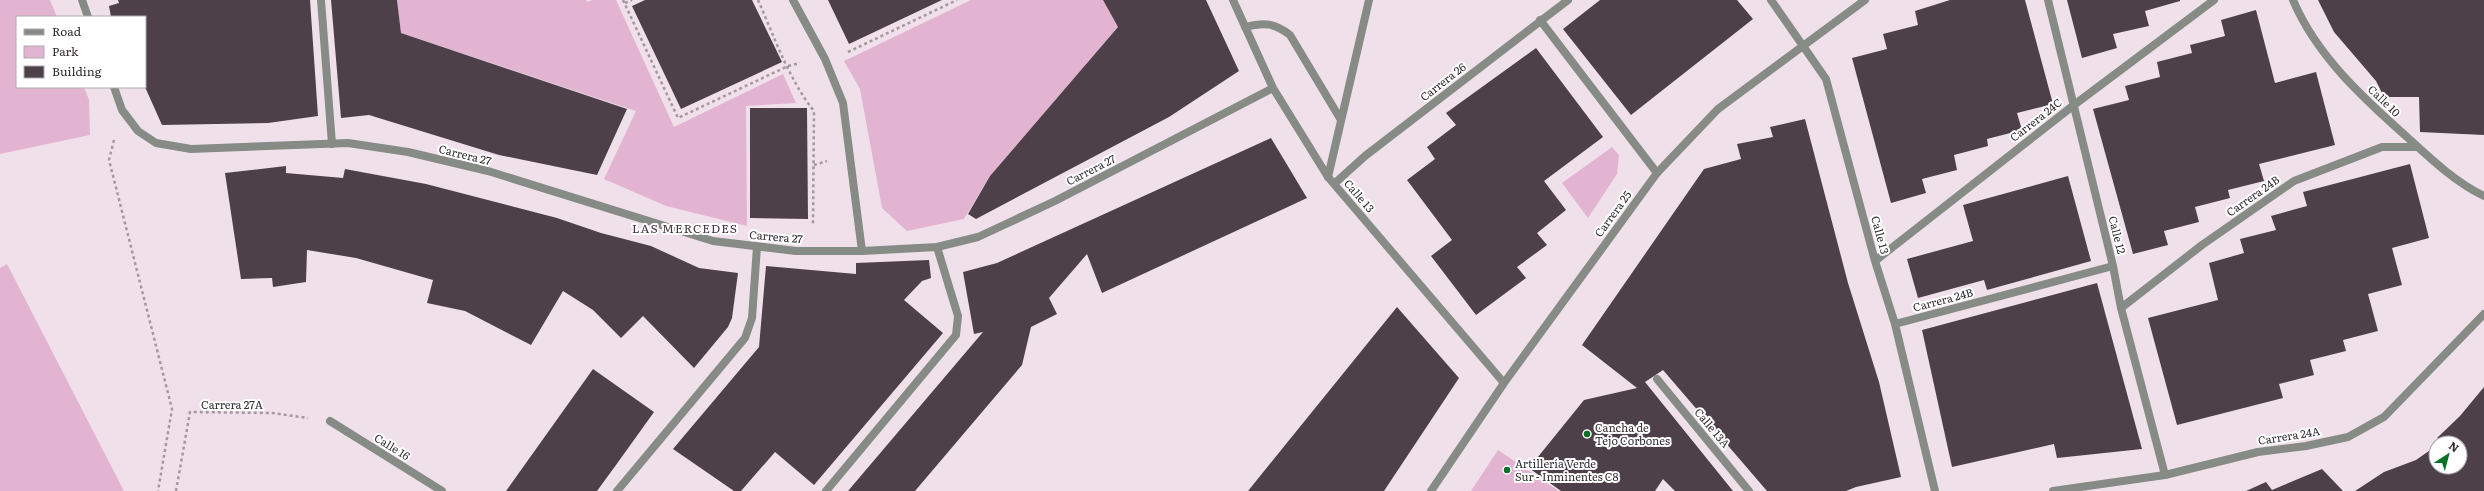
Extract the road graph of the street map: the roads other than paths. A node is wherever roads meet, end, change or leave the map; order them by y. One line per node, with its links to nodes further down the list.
1 (82, 0): 12 (street)
2 (320, 0): 20 (street)
3 (793, 0): 28 (street)
4 (1233, 0): 14 (street, Calle 13)
5 (1369, 0): 19 (street)
6 (1568, 0): 13 (street, Carrera 26)
7 (1771, 0): 15 (street, Calle 13)
8 (1865, 0): 15 (street, Carrera 25)
9 (2048, 0): 18 (street, Calle 12)
10 (2214, 0): 18 (street, Carrera 24C)
11 (2292, 0): 21 (street, Calle 10)
12 (88, 16)
13 (1540, 20): 22 (street); 24 (street, Carrera 26)
14 (1246, 27): 17 (street, Calle 13); 19 (street)
15 (1804, 46): 22 (street, Carrera 25); 29 (street, Calle 13)
16 (114, 88): 20 (street, Carrera 27)
17 (1273, 88): 23 (street, Calle 13); 27 (street, Carrera 27)
18 (2074, 105): 29 (street, Carrera 24C); 30 (street, Calle 12)
19 (1341, 120): 23 (street)
20 (332, 144): 26 (street, Carrera 27)
21 (2417, 146): 25 (street, Calle 10); 31 (street, Carrera 24B)
22 (1657, 173): 35 (street, Carrera 25)
23 (1328, 177): 24 (street, Calle 13)
24 (1334, 184): 35 (street, Calle 13)
25 (2484, 196)
26 (757, 247): 28 (street, Carrera 27); 39 (street)
27 (937, 247): 28 (street, Carrera 27); 40 (street)
28 (862, 252)
29 (1875, 261): 33 (street, Calle 13)
30 (2113, 266): 31 (street, Calle 12); 33 (street, Carrera 24B)
31 (2121, 308): 37 (street, Calle 12)
32 (2484, 314): 37 (street, Carrera 24A)
33 (1895, 324): 43 (street, Calle 13)
34 (1657, 379): 42 (street, Calle 13A)
35 (1504, 383): 41 (street, Carrera 25)
36 (330, 421): 38 (street, Calle 16)
37 (2164, 475): 44 (street, Carrera 24A)
38 (442, 491)
39 (617, 491)
40 (826, 491)
41 (1431, 491)
42 (1750, 491)
43 (1935, 491)
44 (2053, 491)

